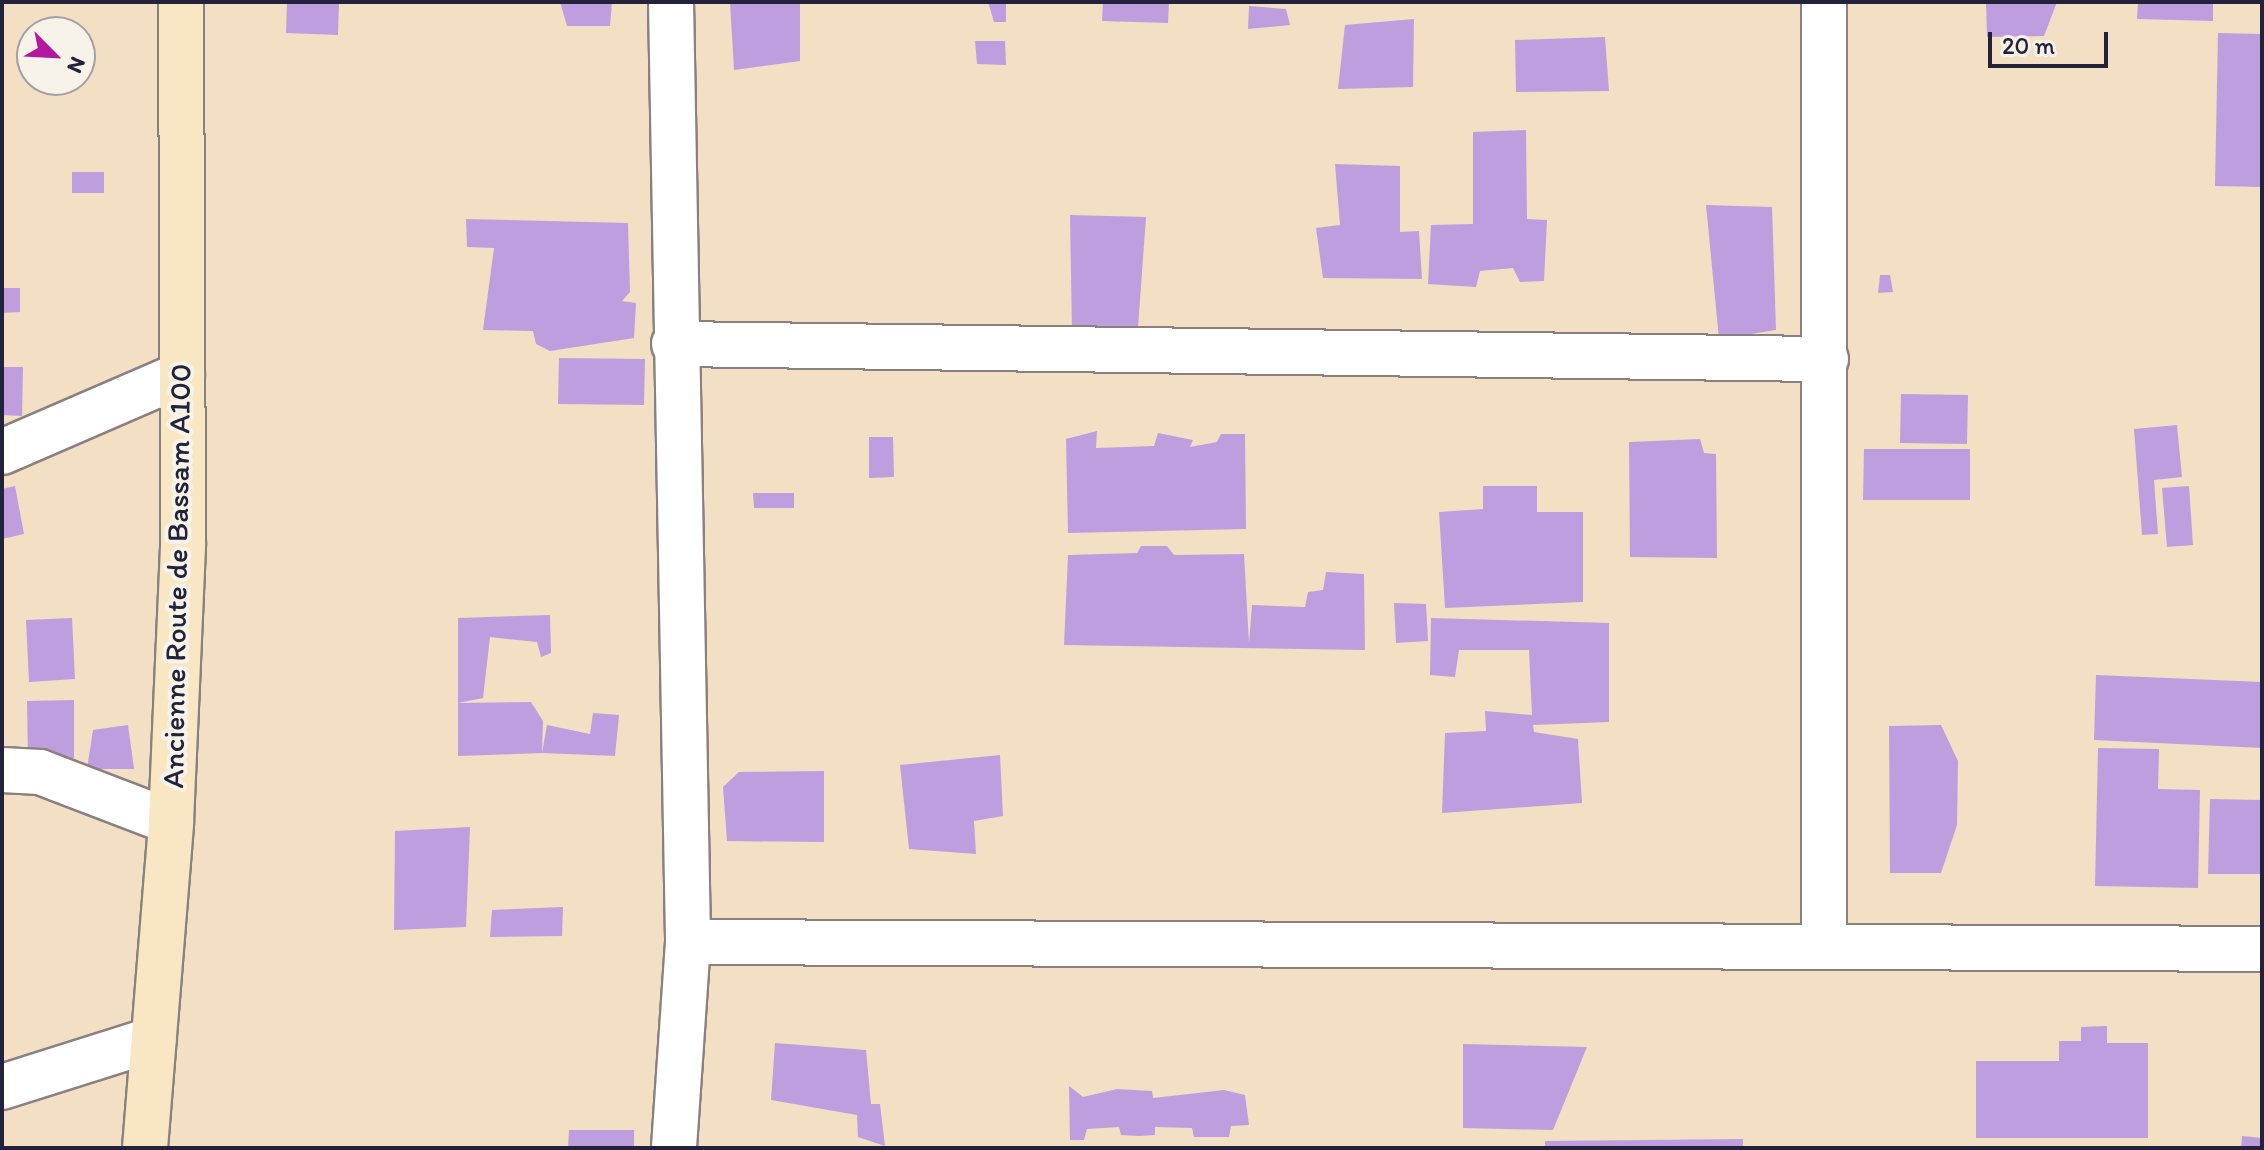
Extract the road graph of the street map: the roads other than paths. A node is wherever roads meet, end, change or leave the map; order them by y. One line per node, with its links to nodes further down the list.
1 (181, 2): 6 (main road, Ancienne Route de Bassam A100)
2 (671, 2): 4 (street)
3 (1824, 2): 5 (street)
4 (674, 344): 5 (street); 10 (street)
5 (1826, 359): 11 (street)
6 (182, 374): 7 (street); 9 (main road, Ancienne Route de Bassam A100)
7 (2, 452)
8 (2, 770): 9 (street)
9 (171, 822): 13 (main road, Ancienne Route de Bassam A100)
10 (688, 942): 11 (street); 16 (street)
11 (1824, 947): 12 (street)
12 (2262, 949)
13 (154, 1039): 14 (street); 15 (main road, Ancienne Route de Bassam A100)
14 (2, 1087)
15 (145, 1148)
16 (674, 1148)

